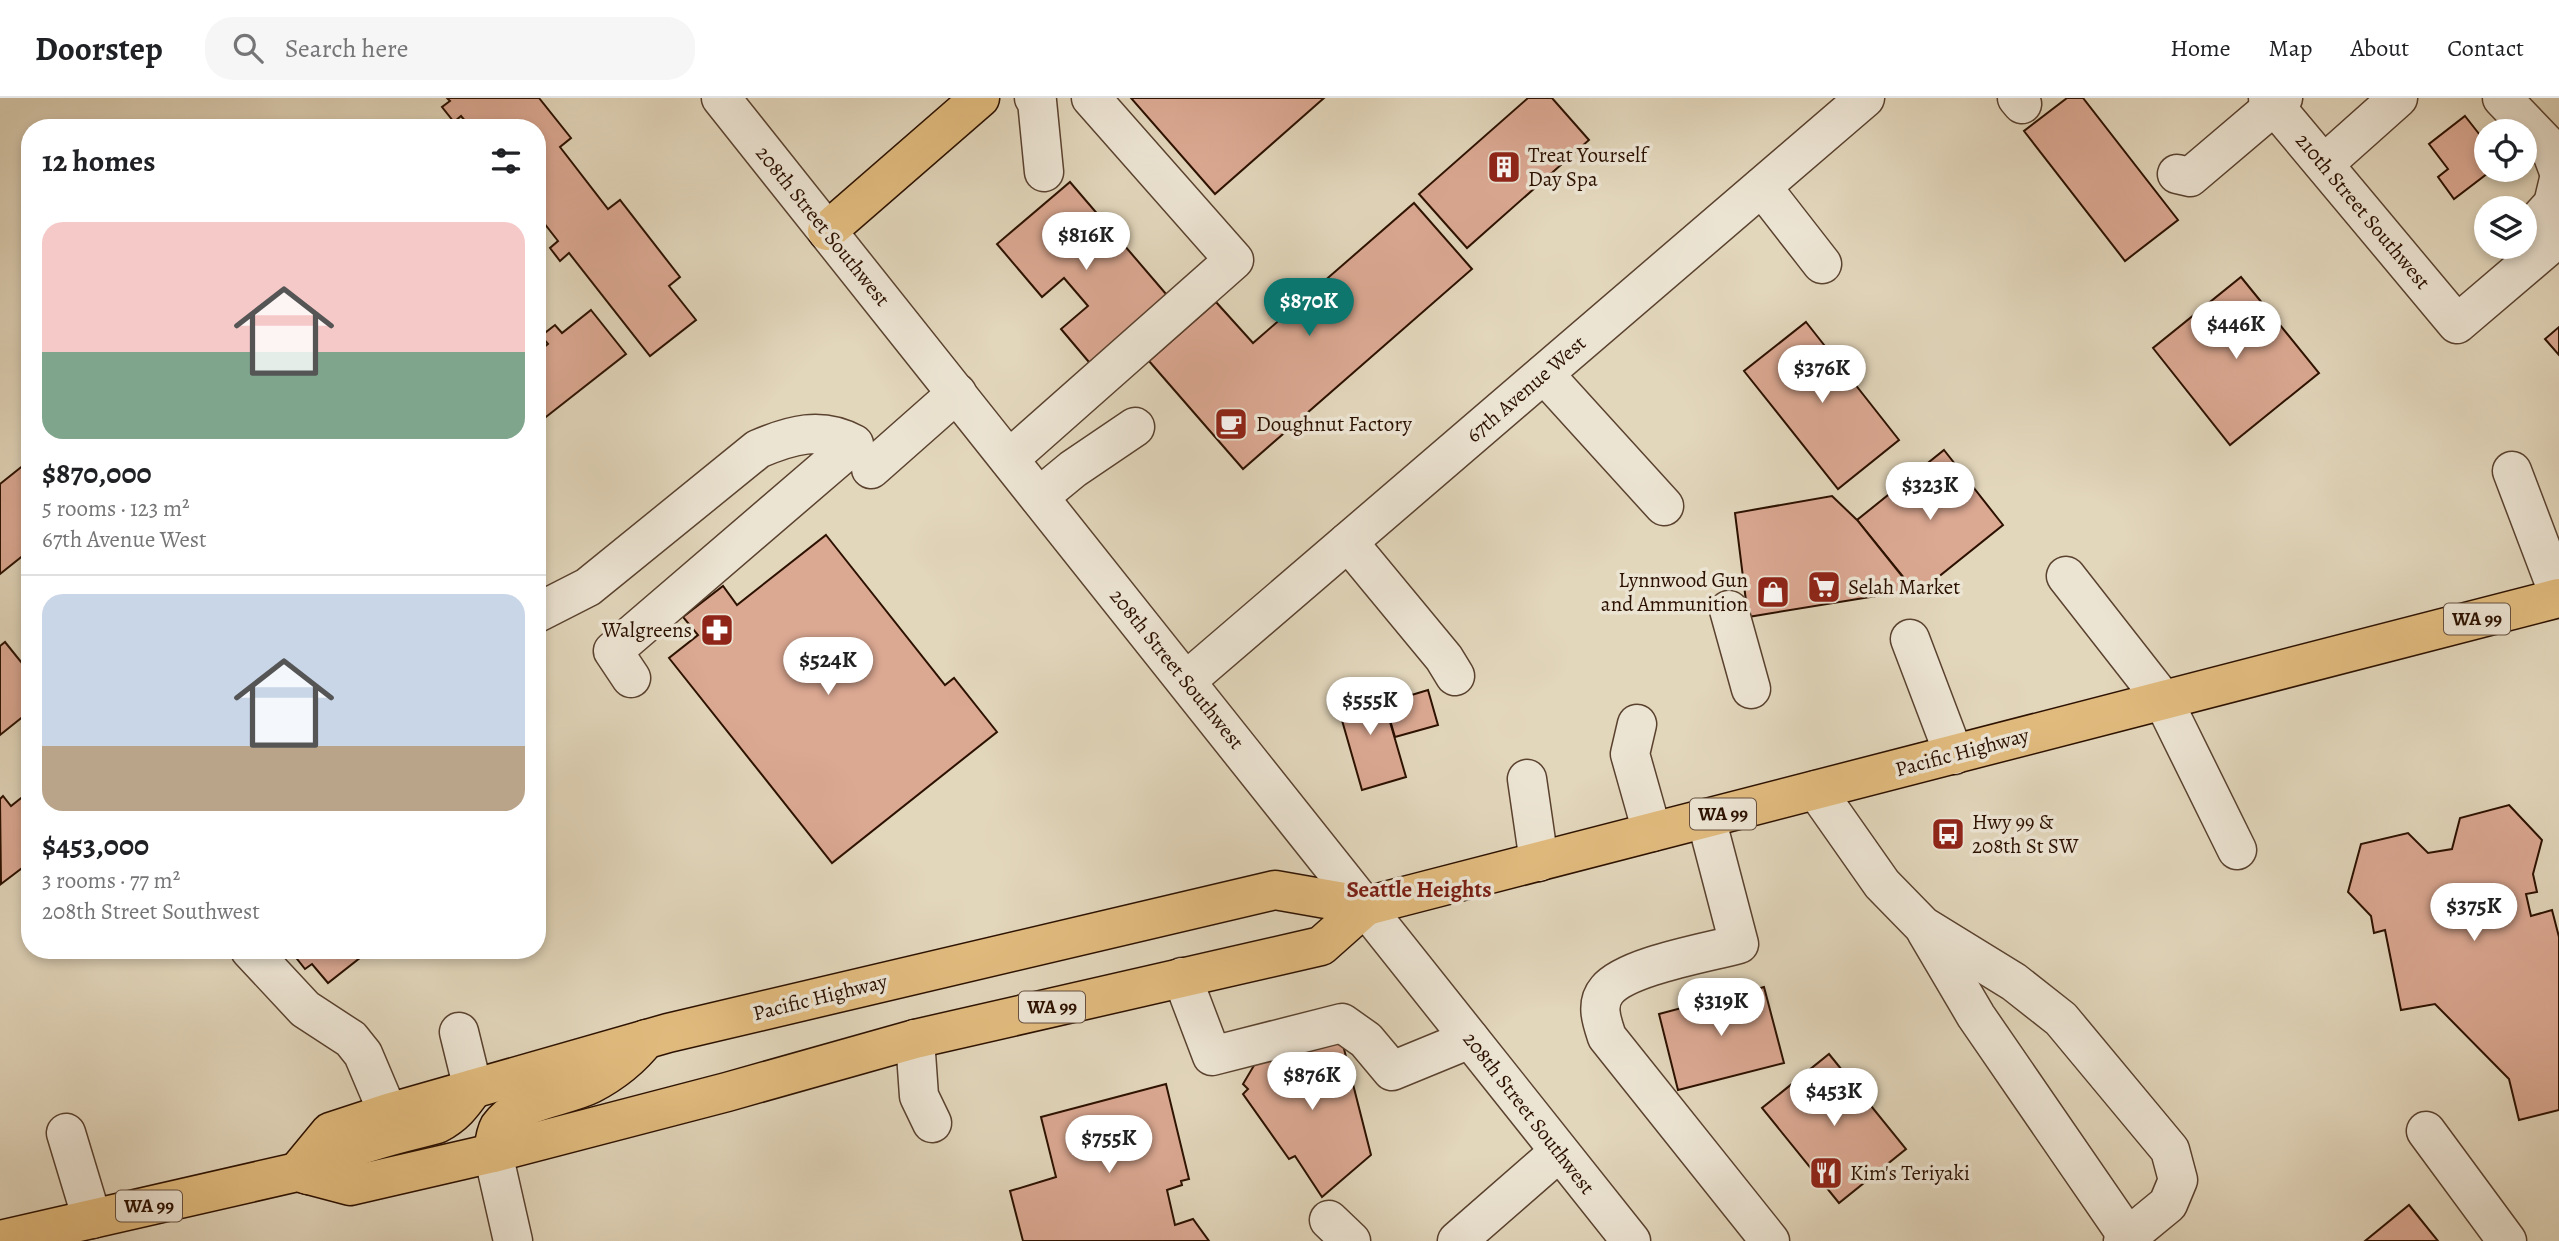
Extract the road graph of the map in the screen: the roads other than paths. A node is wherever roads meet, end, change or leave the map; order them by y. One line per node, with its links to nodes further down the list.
1 (721, 98): 16 (street, 208th Street Southwest)
2 (980, 98): 16 (main road)
3 (1034, 98): 10 (street)
4 (1091, 98): 24 (street)
5 (1865, 98): 14 (street, 67th Avenue West)
6 (2398, 98): 9 (street)
7 (2502, 98): 11 (street)
8 (2275, 101): 9 (street, 210th Street Southwest); 12 (street)
9 (2324, 164): 20 (street, 210th Street Southwest)
10 (1044, 172)
11 (2559, 172)
12 (2177, 174)
13 (2559, 179): 15 (street)
14 (1762, 187): 19 (street); 21 (street, 67th Avenue West)
15 (2537, 222)
16 (827, 231): 22 (street, 208th Street Southwest)
17 (2559, 237): 20 (street)
18 (2502, 259): 20 (street)
19 (1822, 264)
20 (2449, 316)
21 (1544, 374): 28 (street); 29 (street, 67th Avenue West)
22 (957, 393): 24 (street, 208th Street Southwest); 25 (street)
23 (1135, 427): 27 (street)
24 (1009, 459): 27 (street, 208th Street Southwest)
25 (871, 469)
26 (2512, 471): 31 (street)
27 (1039, 497): 37 (street, 208th Street Southwest)
28 (1664, 506)
29 (1348, 542): 35 (street); 37 (street, 67th Avenue West)
30 (2066, 576): 39 (street)
31 (2559, 597): 39 (main road, Pacific Highway / WA 99)
32 (546, 608): 36 (street)
33 (1728, 610): 38 (street)
34 (1910, 639): 41 (street)
35 (1455, 676)
36 (631, 678)
37 (1186, 681): 48 (street, 208th Street Southwest)
38 (1751, 689)
39 (2163, 700): 41 (main road, Pacific Highway / WA 99); 46 (street)
40 (1637, 724): 45 (street)
41 (1954, 755): 43 (main road, Pacific Highway / WA 99)
42 (1527, 779): 47 (street)
43 (1816, 790): 44 (main road, Pacific Highway / WA 99); 49 (street)
44 (1706, 818): 45 (main road, Pacific Highway / WA 99); 70 (street)
45 (1652, 832): 47 (main road, Pacific Highway / WA 99)
46 (2237, 850)
47 (1539, 862): 48 (main road, Pacific Highway / WA 99)
48 (1366, 906): 51 (main road, Pacific Highway / WA 99); 54 (main road, Pacific Highway / WA 99); 55 (street, 208th Street Southwest)
49 (1923, 926): 65 (street); 65 (street)
50 (258, 959): 57 (street)
51 (1182, 978): 53 (main road, Pacific Highway / WA 99); 55 (street)
52 (459, 1032): 56 (street)
53 (915, 1038): 58 (street); 62 (main road, Pacific Highway / WA 99)
54 (646, 1039): 56 (main road, Pacific Highway / WA 99); 62 (main road)
55 (1470, 1039): 61 (street, 208th Street Southwest)
56 (473, 1089): 57 (main road, Pacific Highway / WA 99); 63 (main road)
57 (388, 1113): 63 (main road, Pacific Highway / WA 99)
58 (932, 1123)
59 (2426, 1131): 71 (street)
60 (66, 1133): 64 (street)
61 (1559, 1152): 68 (street); 69 (street, 208th Street Southwest)
62 (493, 1153): 63 (main road, Pacific Highway / WA 99); 67 (street)
63 (303, 1173): 64 (main road, Pacific Highway / WA 99)
64 (92, 1219): 66 (main road, Pacific Highway / WA 99)
65 (2126, 1239)
66 (0, 1240)
67 (513, 1241)
68 (1457, 1241)
69 (1631, 1241)
70 (1770, 1241)
71 (2507, 1241)

